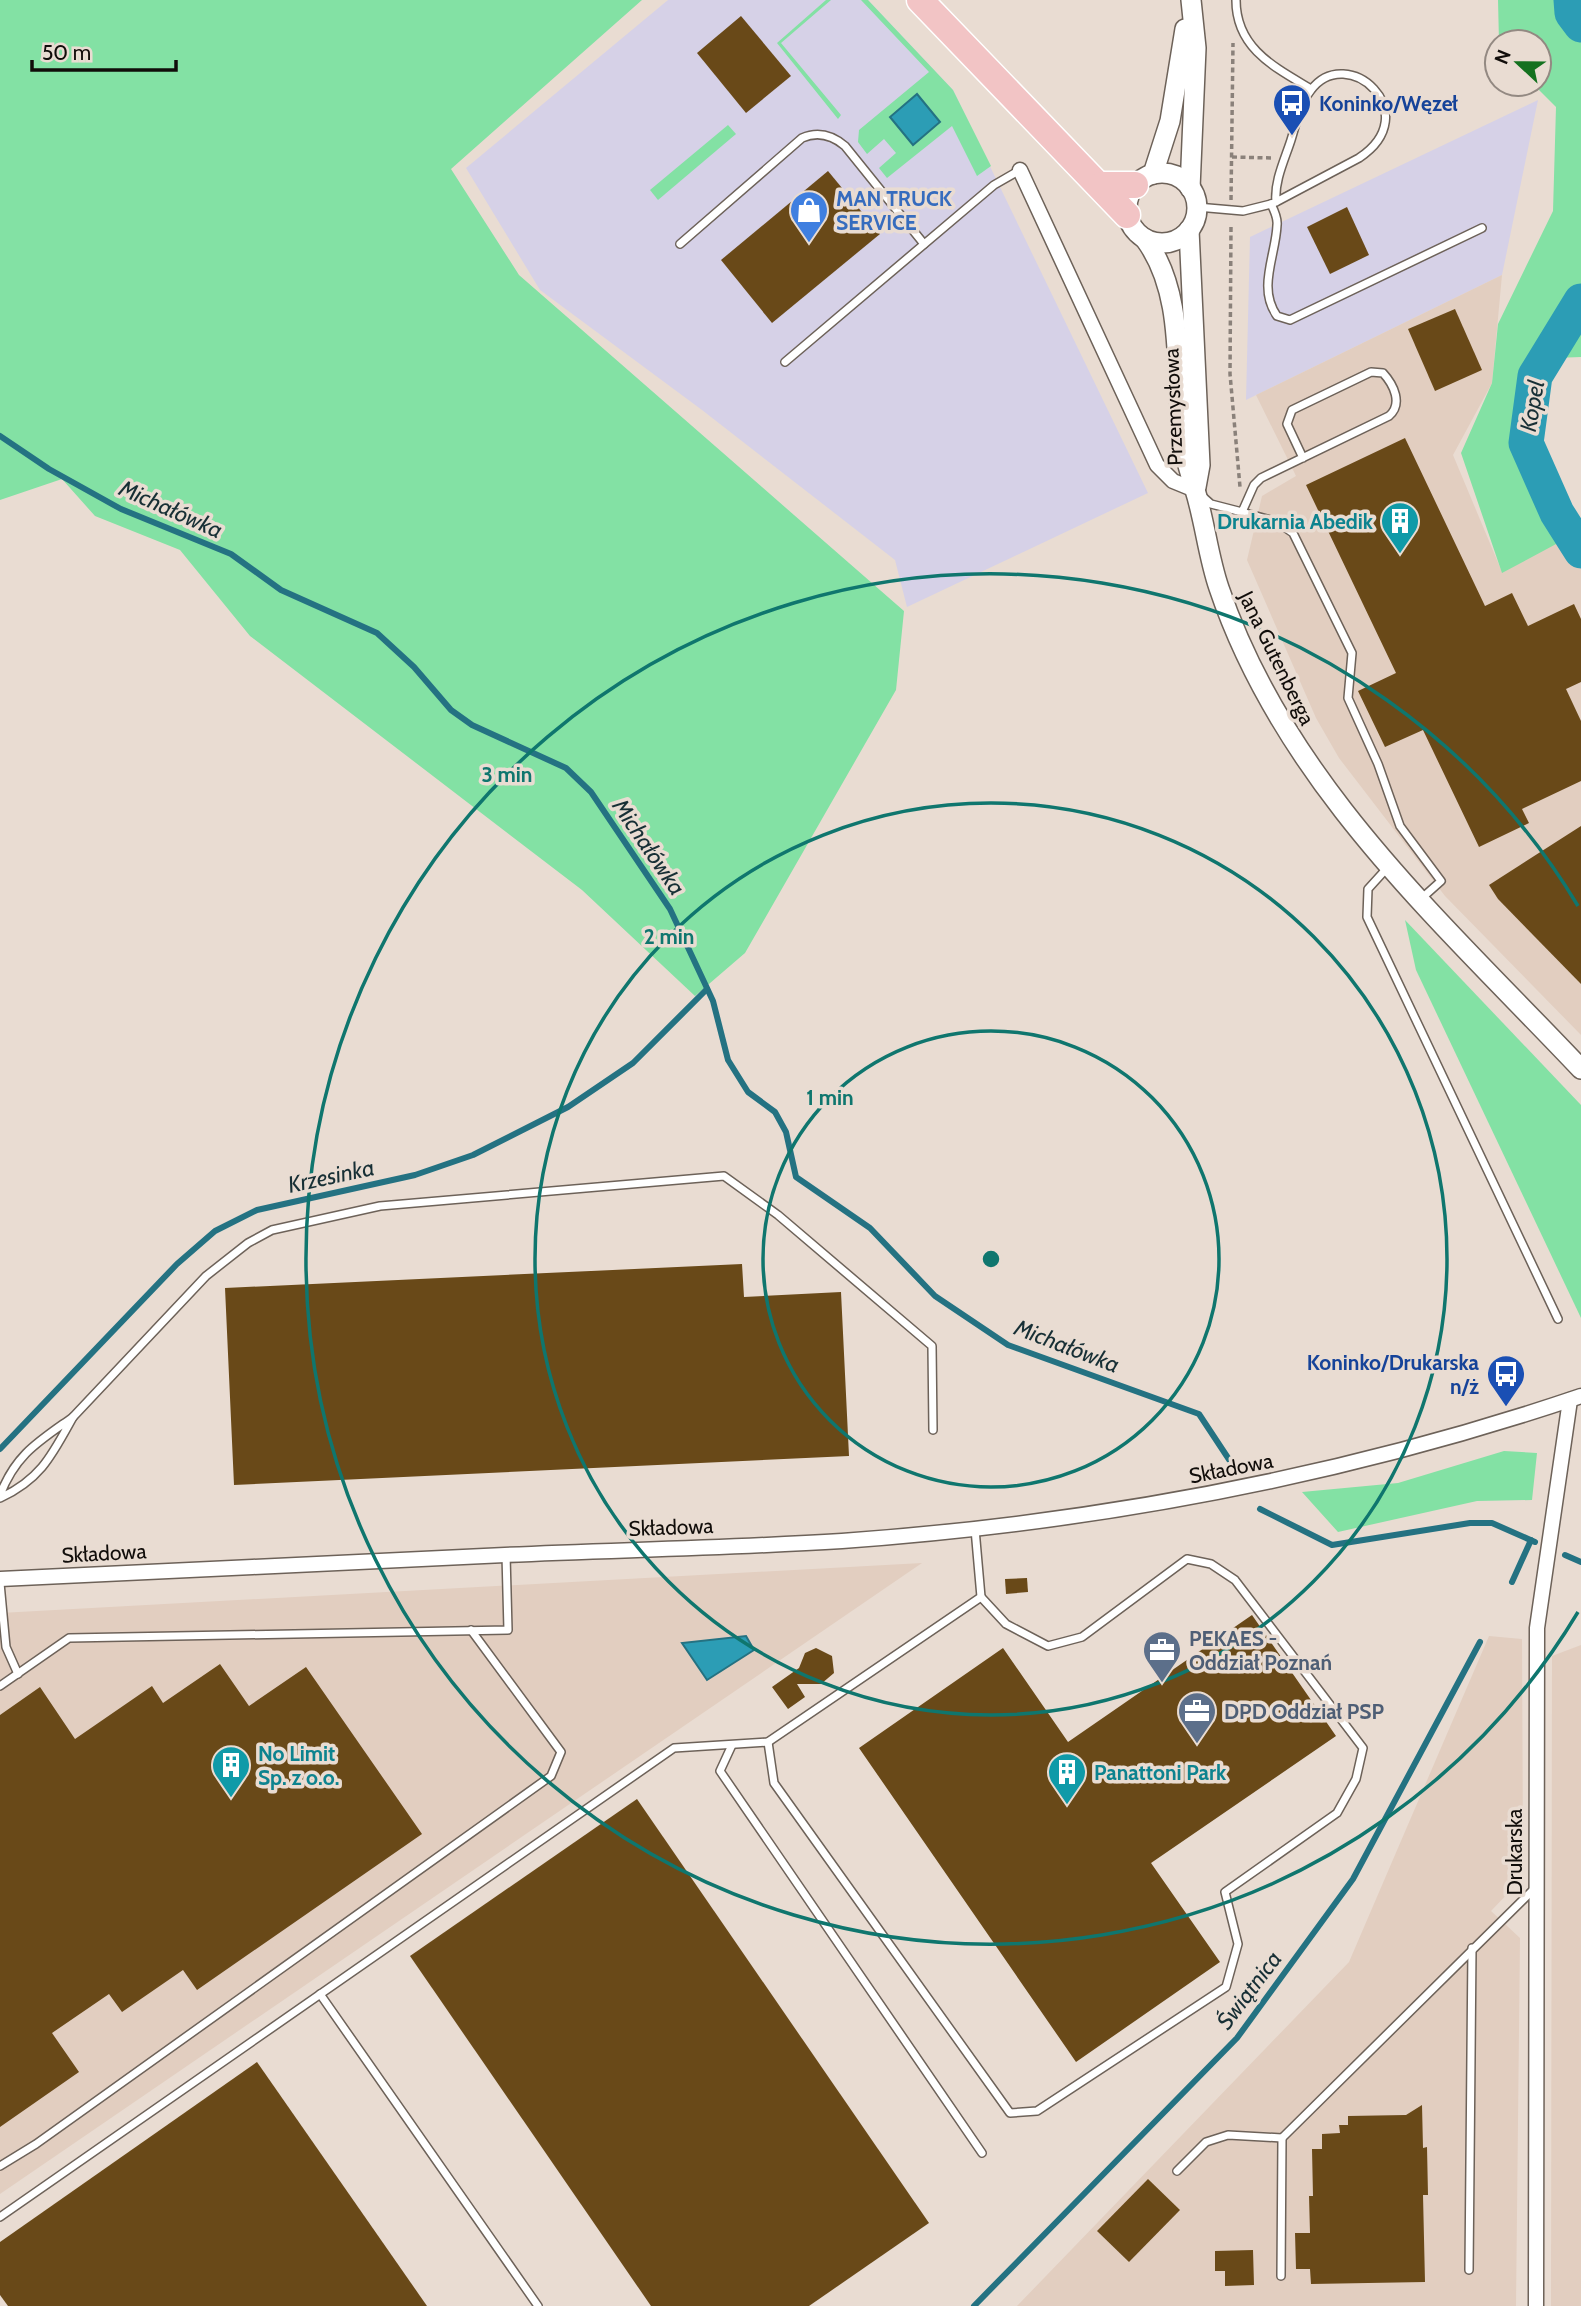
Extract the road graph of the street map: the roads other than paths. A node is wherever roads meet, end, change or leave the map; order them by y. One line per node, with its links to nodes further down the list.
1 (920, 0): 7 (highway)
2 (1189, 0): 6 (street); 8 (street)
3 (1236, 0): 4 (lane)
4 (1311, 89): 9 (lane); 9 (lane)
5 (1020, 170): 16 (lane); 19 (street)
6 (1144, 180): 7 (highway); 8 (street); 11 (street)
7 (1101, 185): 11 (highway)
8 (1190, 188): 10 (street)
9 (1274, 203): 10 (lane); 12 (lane)
10 (1197, 207): 13 (street)
11 (1127, 215): 14 (street)
12 (1482, 228)
13 (1189, 230): 14 (street); 19 (street, Przemysłowa)
14 (1145, 239): 19 (street, Przemysłowa)
15 (680, 244): 16 (lane)
16 (924, 244): 17 (lane)
17 (785, 362)
18 (1303, 458): 18 (lane); 20 (lane)
19 (1195, 490): 20 (lane); 21 (street, Jana Gutenberga)
20 (1242, 512): 22 (lane)
21 (1389, 866): 22 (street, Jana Gutenberga); 24 (lane)
22 (1421, 900): 23 (street, Jana Gutenberga)
23 (1581, 1069)
24 (1558, 1319)
25 (1575, 1398): 29 (street, Składowa); 38 (street, Drukarska)
26 (74, 1417): 27 (lane); 28 (lane); 28 (lane)
27 (933, 1430)
28 (0, 1497)
29 (975, 1528): 30 (street, Składowa); 32 (lane)
30 (506, 1555): 31 (street, Składowa); 33 (lane)
31 (0, 1581): 34 (lane)
32 (981, 1597): 36 (lane); 36 (lane)
33 (471, 1630): 34 (lane); 43 (lane)
34 (18, 1674): 35 (lane)
35 (0, 1686)
36 (768, 1742): 37 (lane)
37 (732, 1745): 40 (lane); 42 (lane)
38 (1535, 1888): 39 (lane); 49 (street, Drukarska)
39 (1472, 1948): 41 (lane); 46 (lane)
40 (320, 1994): 45 (lane); 48 (lane)
41 (1282, 2138): 44 (lane); 47 (lane)
42 (982, 2153)
43 (0, 2166)
44 (1177, 2171)
45 (0, 2217)
46 (1469, 2270)
47 (1281, 2276)
48 (538, 2306)
49 (1536, 2306)

